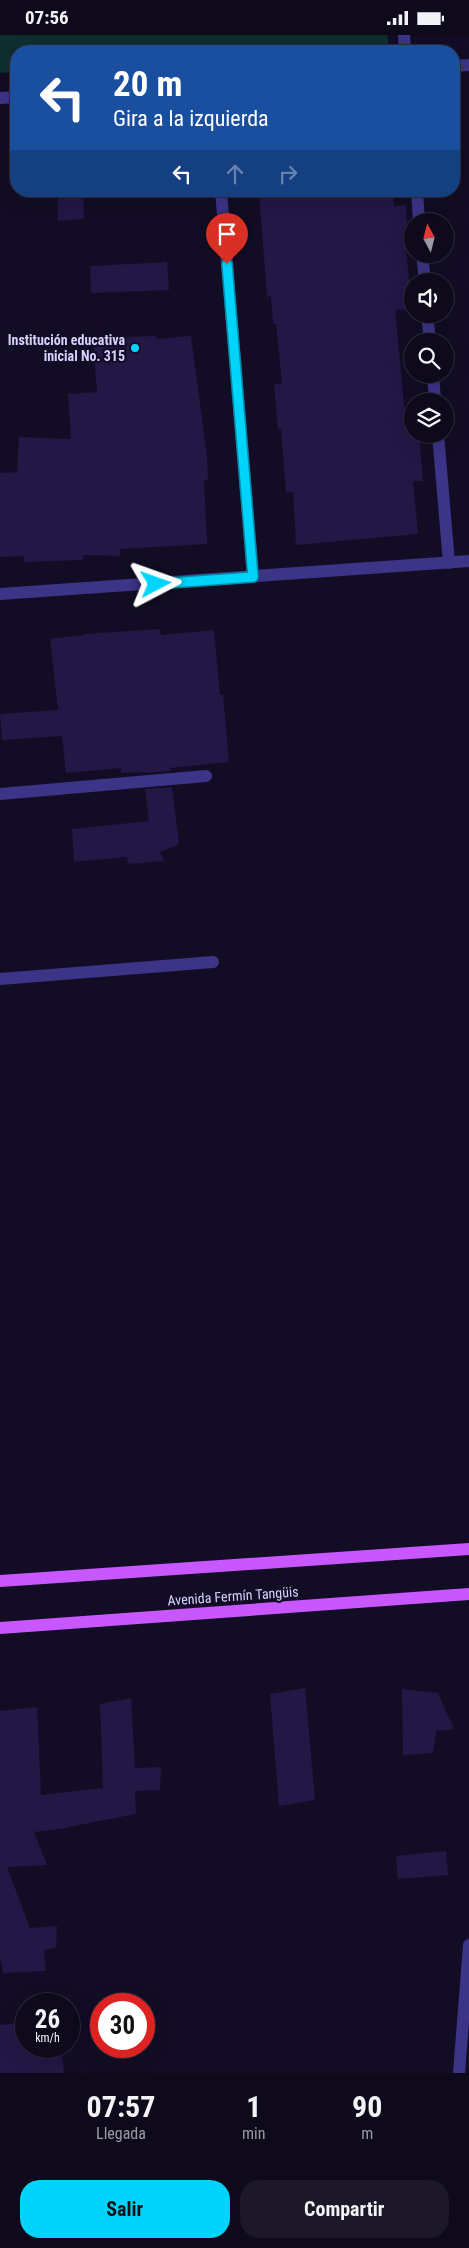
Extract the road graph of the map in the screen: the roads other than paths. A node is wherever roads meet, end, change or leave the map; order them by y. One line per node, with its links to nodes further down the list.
1 (221, 197): 7 (street)
2 (417, 197): 3 (street)
3 (418, 213)
4 (439, 443): 6 (street)
5 (469, 561): 6 (street)
6 (449, 563): 7 (street)
7 (253, 577): 8 (street)
8 (0, 594)
9 (206, 776): 10 (street)
10 (0, 794)
11 (213, 962): 12 (street)
12 (0, 979)
13 (469, 1549): 14 (main road)
14 (0, 1581)
15 (469, 1593): 16 (main road, Avenida Fermín Tangüis)
16 (0, 1628)
17 (469, 1945): 18 (street)
18 (459, 2073)

